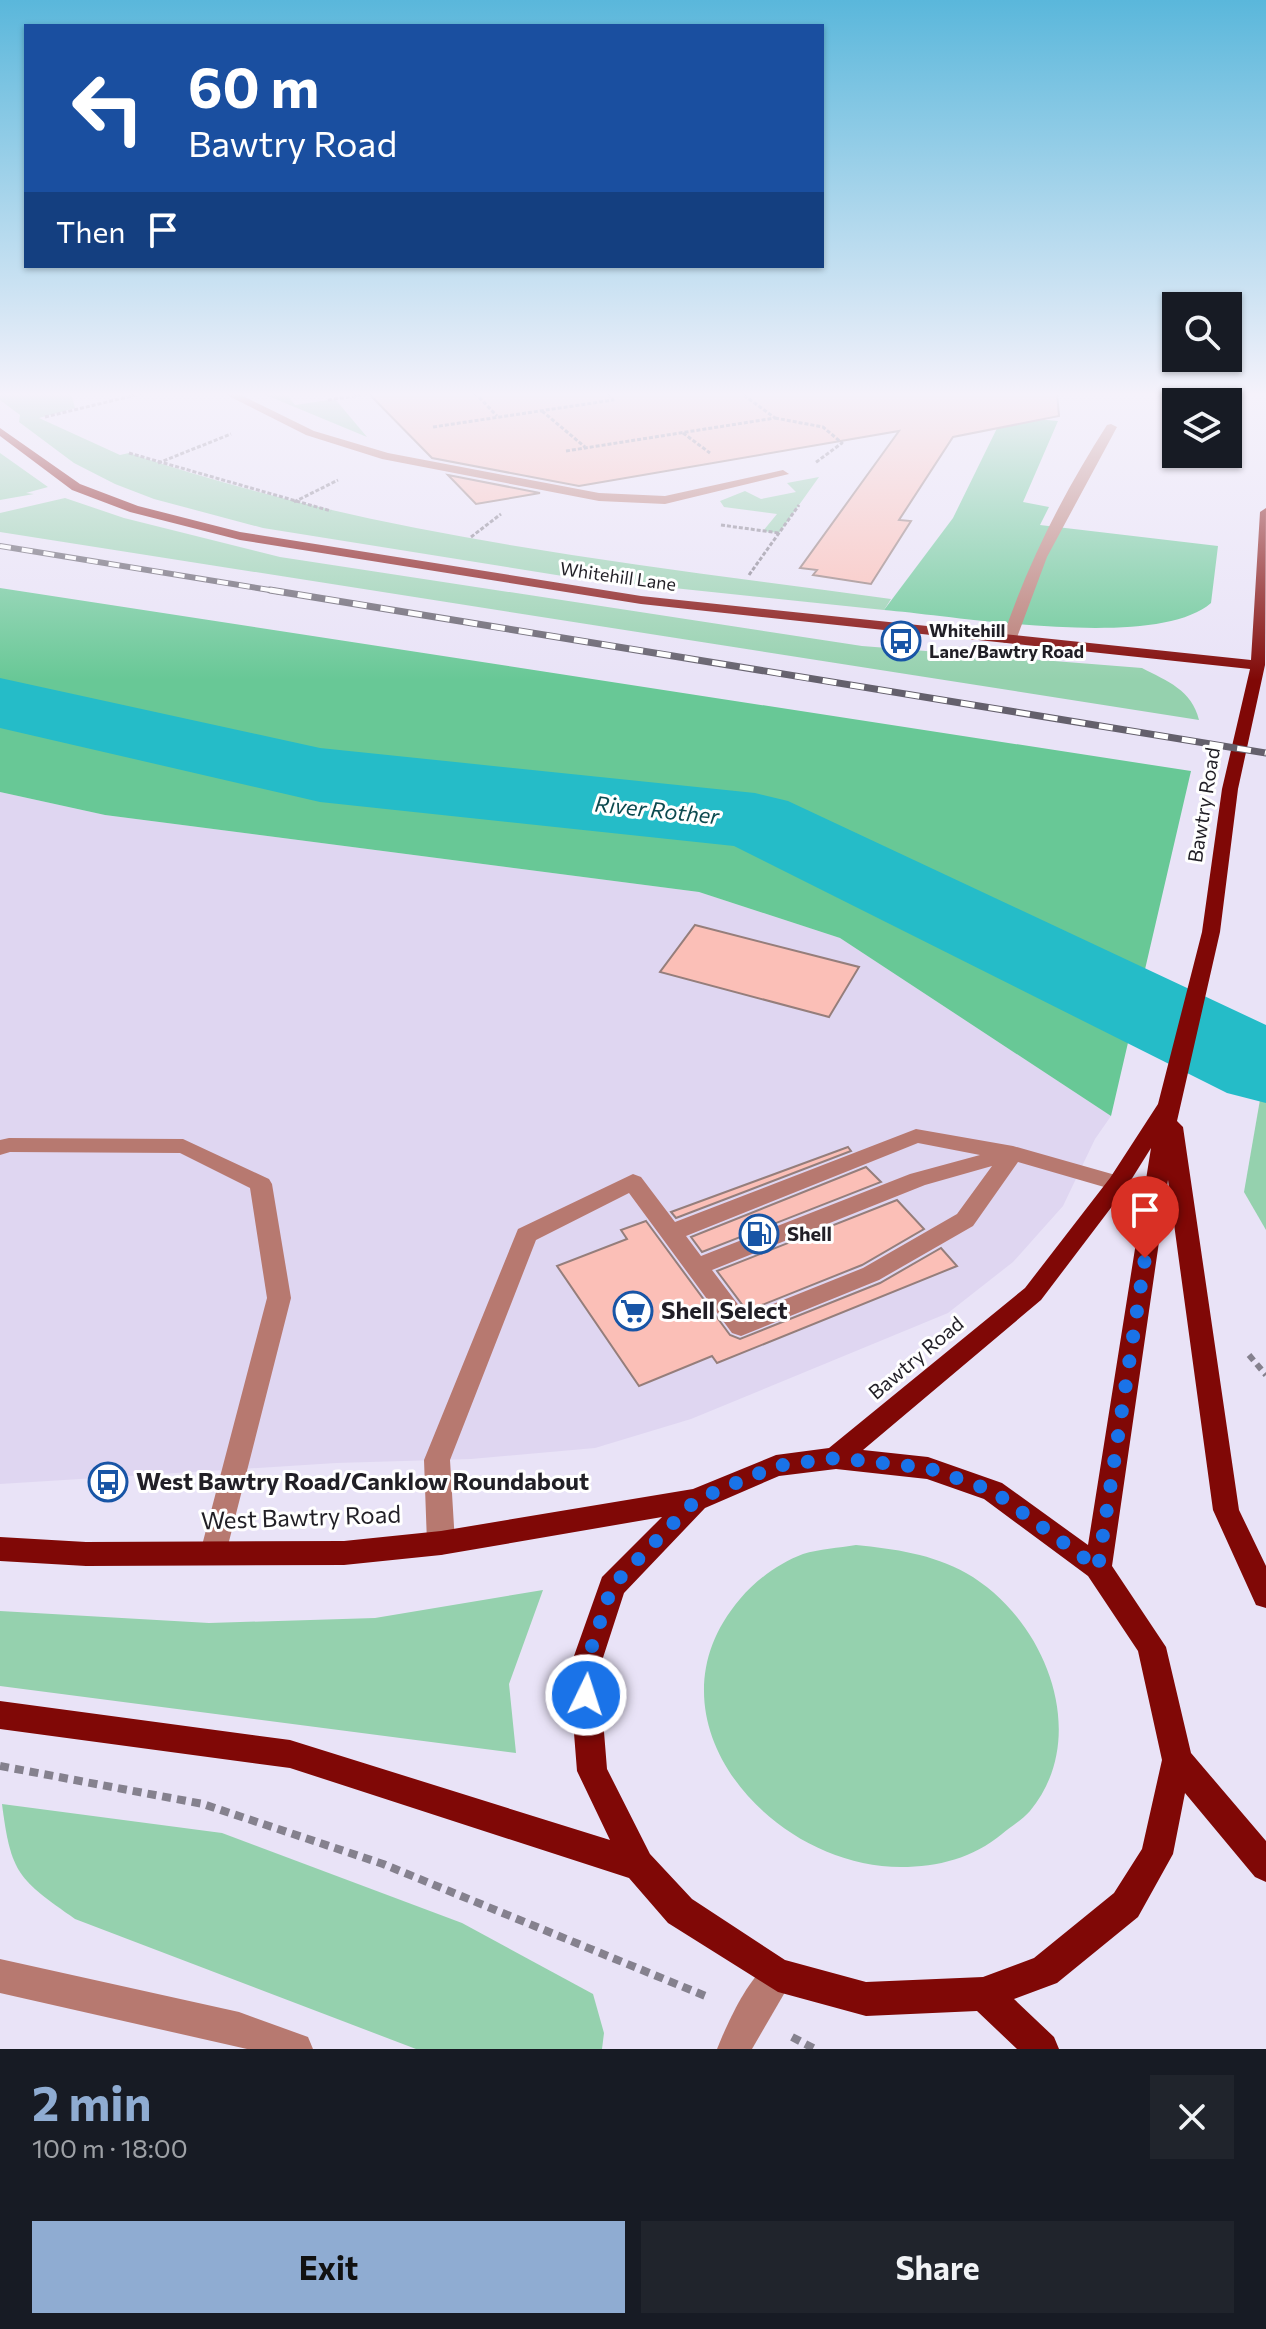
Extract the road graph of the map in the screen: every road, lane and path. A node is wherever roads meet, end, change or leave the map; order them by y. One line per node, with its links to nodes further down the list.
1 (80, 489): 13 (main road, Whitehill Lane)
2 (251, 489): 7 (path)
3 (555, 489): 4 (street)
4 (717, 489)
5 (1074, 489): 13 (street)
6 (803, 499): 12 (path)
7 (335, 512)
8 (1266, 512): 11 (main road, Bawtry Road)
9 (468, 539): 10 (path)
10 (483, 541)
11 (1264, 550): 14 (main road, Bawtry Road)
12 (746, 579)
13 (1009, 640): 14 (main road, Whitehill Lane)
14 (1258, 665): 15 (main road, Bawtry Road)
15 (1169, 1103): 18 (main road, Bawtry Road); 26 (main road, Bawtry Road); 27 (main road)
16 (0, 1148): 25 (street)
17 (1013, 1153): 18 (street); 19 (street); 20 (street); 20 (street)
18 (1118, 1183): 21 (main road, Bawtry Road)
19 (671, 1233): 20 (street); 23 (street)
20 (696, 1267)
21 (836, 1458): 22 (main road); 26 (main road)
22 (696, 1500): 23 (main road, West Bawtry Road); 31 (main road)
23 (441, 1543): 25 (main road, West Bawtry Road)
24 (0, 1549): 25 (main road, West Bawtry Road)
25 (214, 1553)
26 (1098, 1568): 29 (main road)
27 (1266, 1596)
28 (0, 1715): 31 (main road)
29 (1177, 1760): 32 (main road); 35 (main road)
30 (0, 1766): 36 (path)
31 (639, 1865): 33 (main road)
32 (1266, 1866)
33 (778, 1975): 35 (main road); 36 (street)
34 (0, 1976): 37 (street)
35 (983, 1994): 40 (main road)
36 (751, 2015): 38 (street); 39 (path)
37 (296, 2049)
38 (734, 2049)
39 (815, 2049)
40 (1042, 2049)

